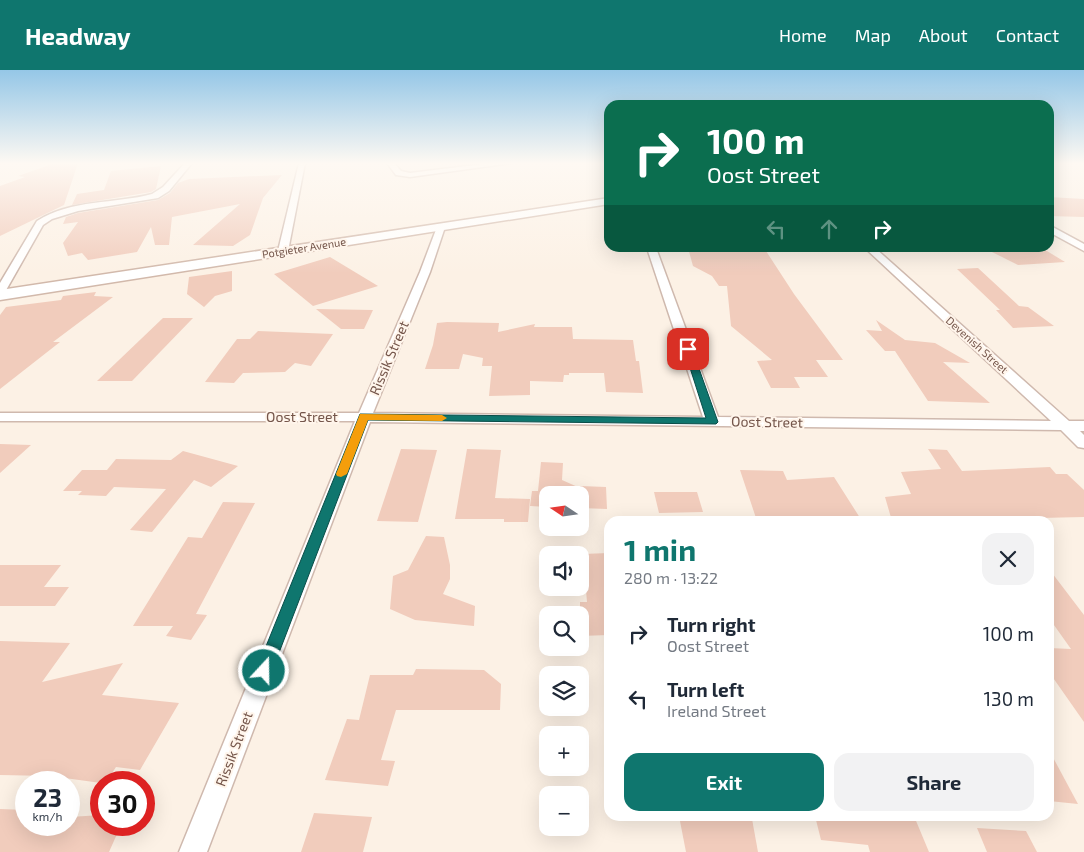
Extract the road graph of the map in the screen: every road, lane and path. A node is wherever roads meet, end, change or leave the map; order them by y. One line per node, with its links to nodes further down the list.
1 (134, 199): 10 (street)
2 (294, 199): 7 (street)
3 (604, 202): 4 (street, Potgieter Avenue)
4 (441, 227): 7 (street, Potgieter Avenue); 12 (street, Rissik Street)
5 (1054, 231): 6 (street)
6 (1084, 248)
7 (283, 251): 10 (street, Potgieter Avenue)
8 (653, 252): 13 (street)
9 (874, 252): 14 (street, Devenish Street)
10 (0, 294)
11 (0, 417): 12 (street, Oost Street)
12 (364, 417): 13 (street, Oost Street); 17 (street, Rissik Street)
13 (712, 422): 14 (street, Oost Street)
14 (1066, 426): 15 (street, Oost Street); 16 (street, Devenish Street)
15 (1084, 426)
16 (1084, 443)
17 (193, 852)

